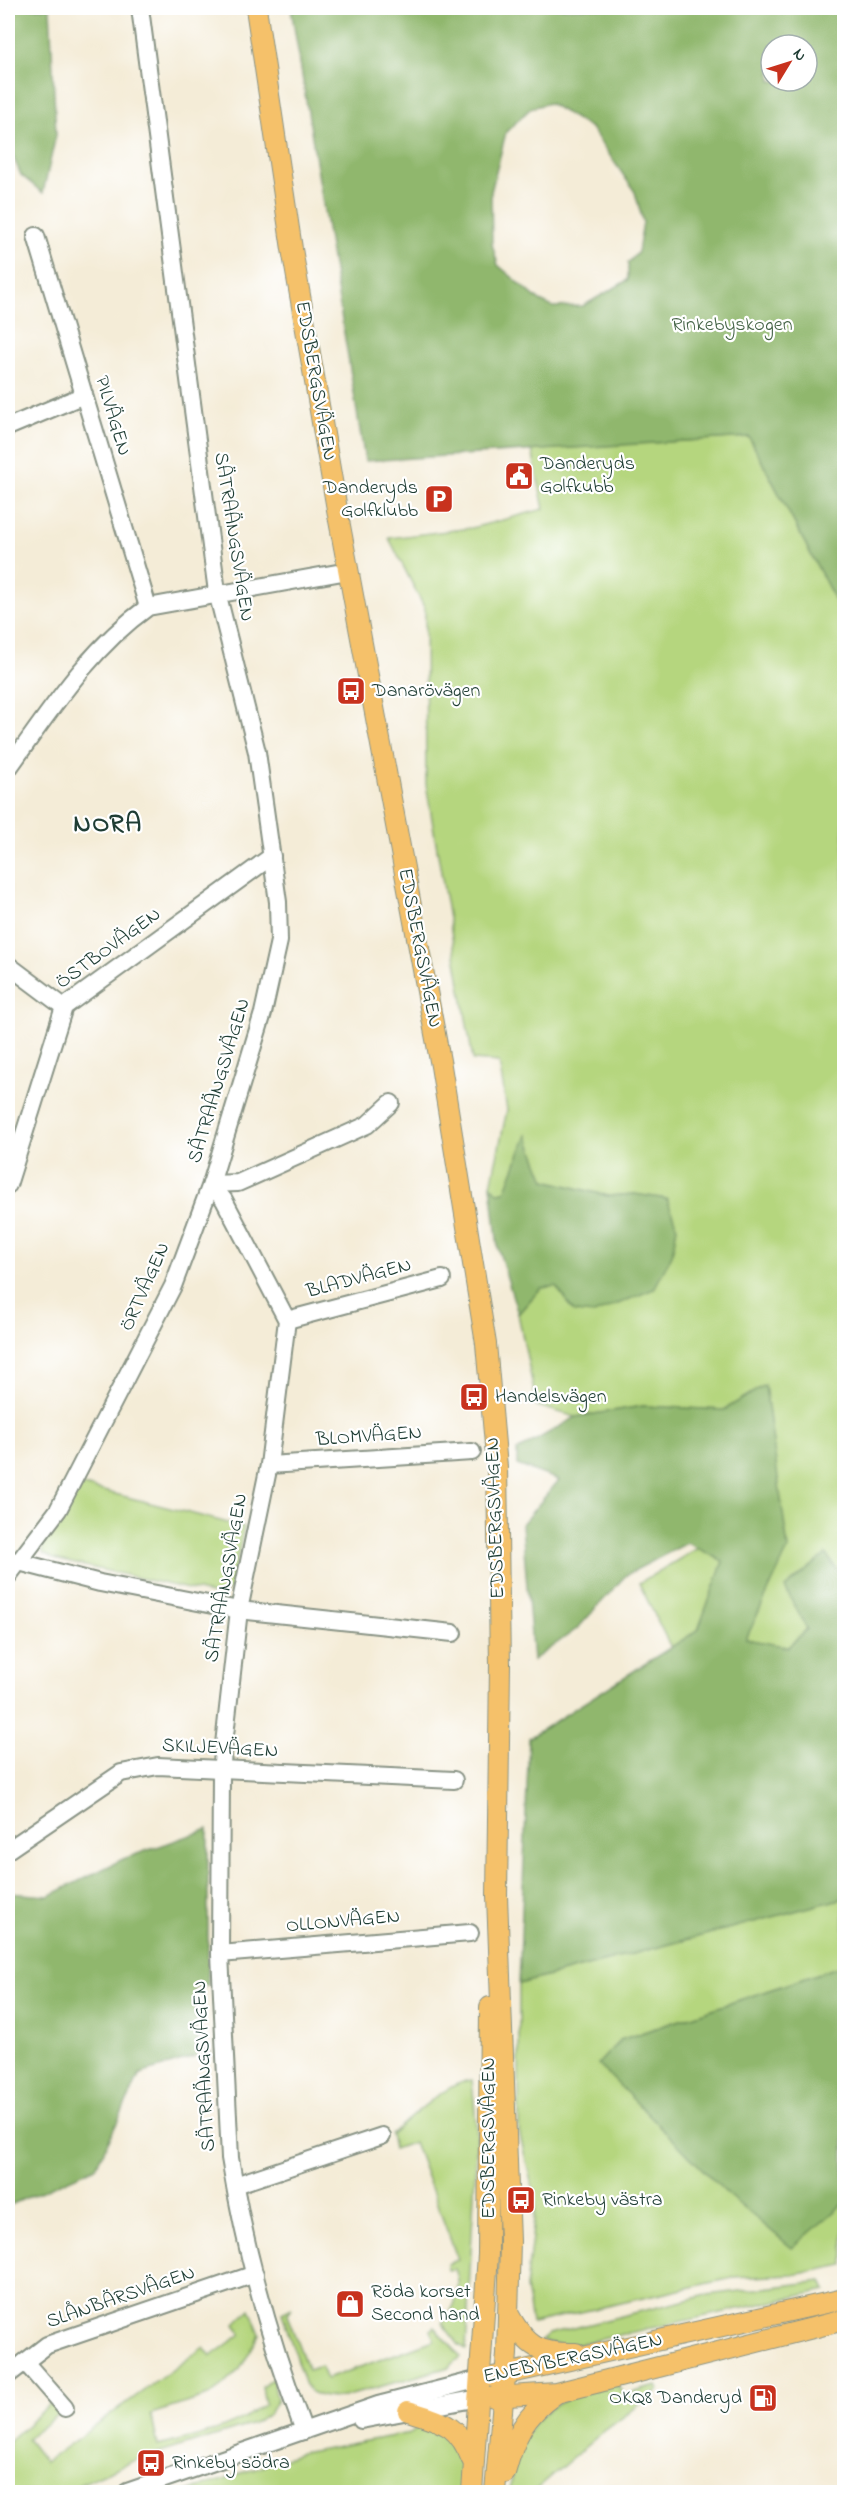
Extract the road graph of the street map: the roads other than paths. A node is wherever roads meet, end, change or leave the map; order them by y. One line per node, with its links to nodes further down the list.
1 (140, 8): 7 (street, SÄTRAÄNGSVÄGEN)
2 (256, 8): 6 (main road, EDSBERGSVÄGEN)
3 (36, 237): 4 (street, PILVÄGEN)
4 (84, 395): 5 (street); 8 (street, PILVÄGEN)
5 (8, 427)
6 (348, 570): 7 (street); 27 (main road, EDSBERGSVÄGEN)
7 (217, 592): 8 (street); 10 (street, SÄTRAÄNGSVÄGEN)
8 (148, 607): 9 (street)
9 (8, 769)
10 (272, 856): 12 (street, ÖSTBOVÄGEN); 14 (street, SÄTRAÄNGSVÄGEN)
11 (8, 965): 12 (street)
12 (64, 1007): 15 (street, ÖSTBOVÄGEN)
13 (391, 1103): 14 (street)
14 (211, 1184): 17 (street, SÄTRAÄNGSVÄGEN); 20 (street, ÖRTVÄGEN)
15 (8, 1185)
16 (442, 1279): 17 (street, BLADVÄGEN)
17 (287, 1320): 19 (street, SÄTRAÄNGSVÄGEN)
18 (472, 1452): 19 (street, BLOMVÄGEN)
19 (268, 1465): 22 (street, SÄTRAÄNGSVÄGEN)
20 (14, 1560): 21 (street, ÖRTVÄGEN); 22 (street)
21 (8, 1576)
22 (239, 1610): 23 (street); 24 (street, SÄTRAÄNGSVÄGEN)
23 (453, 1632)
24 (221, 1771): 25 (street, SKILJEVÄGEN); 26 (street, SKILJEVÄGEN); 29 (street, SÄTRAÄNGSVÄGEN)
25 (454, 1780)
26 (8, 1850)
27 (497, 1896): 34 (main road, EDSBERGSVÄGEN); 42 (main road, EDSBERGSVÄGEN)
28 (470, 1933): 29 (street, OLLONVÄGEN)
29 (220, 1954): 31 (street, SÄTRAÄNGSVÄGEN)
30 (382, 2136): 31 (street)
31 (235, 2185): 32 (street, SÄTRAÄNGSVÄGEN)
32 (255, 2274): 39 (street, SLÅNBÄRSVÄGEN); 47 (street, SÄTRAÄNGSVÄGEN)
33 (844, 2299): 36 (main road, ENEBYBERGSVÄGEN)
34 (509, 2315): 37 (main road); 41 (main road, EDSBERGSVÄGEN)
35 (844, 2320): 38 (main road, ENEBYBERGSVÄGEN)
36 (677, 2336): 37 (main road, ENEBYBERGSVÄGEN); 38 (main road)
37 (606, 2353): 41 (main road, ENEBYBERGSVÄGEN)
38 (684, 2361): 43 (main road, ENEBYBERGSVÄGEN)
39 (25, 2362): 40 (street, SLÅNBÄRSVÄGEN); 45 (street)
40 (8, 2375)
41 (506, 2376): 42 (main road, ENEBYBERGSVÄGEN); 44 (main road, EDSBERGSVÄGEN)
42 (479, 2388): 44 (main road, ENEBYBERGSVÄGEN); 46 (street, ENEBYBERGSVÄGEN); 47 (street, ENEBYBERGSVÄGEN); 48 (main road, EDSBERGSVÄGEN)
43 (556, 2393): 44 (main road, ENEBYBERGSVÄGEN); 52 (main road)
44 (504, 2396): 51 (main road, EDSBERGSVÄGEN)
45 (64, 2408)
46 (408, 2411): 47 (street, ENEBYBERGSVÄGEN); 48 (main road)
47 (304, 2431): 49 (street, ENEBYBERGSVÄGEN)
48 (473, 2463): 50 (main road, EDSBERGSVÄGEN)
49 (127, 2493)
50 (472, 2493)
51 (495, 2493)
52 (500, 2493)

